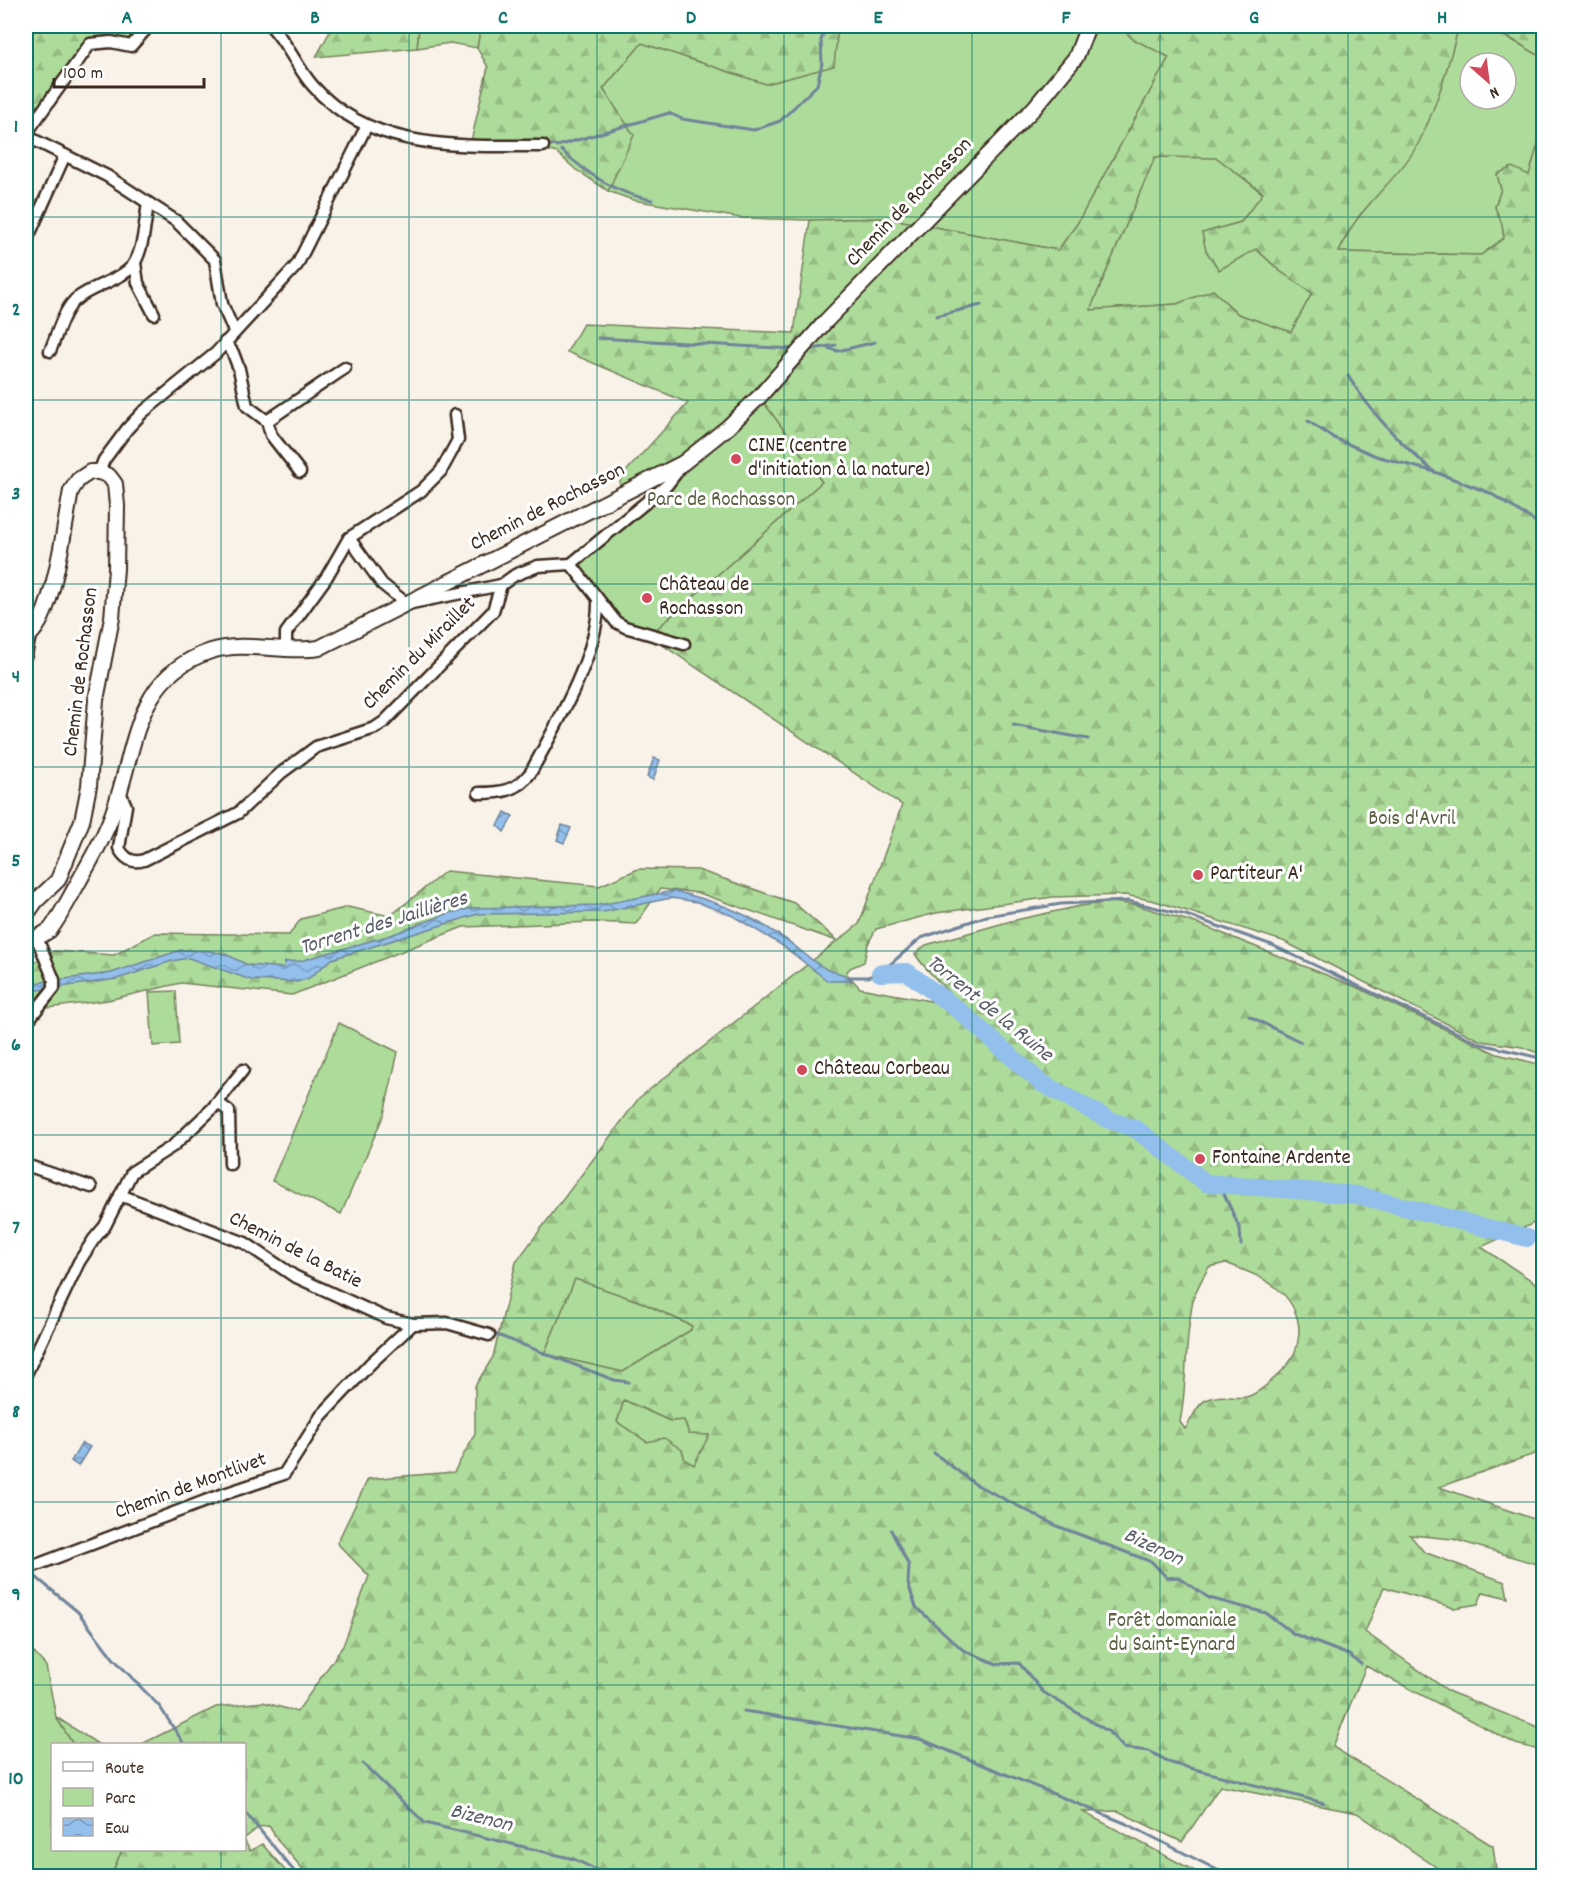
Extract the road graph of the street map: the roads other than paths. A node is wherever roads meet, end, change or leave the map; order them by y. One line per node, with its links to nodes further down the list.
1 (149, 26): 5 (street)
2 (271, 26): 4 (street)
3 (1088, 26): 18 (street, Chemin de Rochasson)
4 (366, 127): 6 (street); 12 (street)
5 (26, 135): 7 (street)
6 (543, 146)
7 (65, 154): 8 (street); 9 (street)
8 (148, 203): 10 (street); 12 (street)
9 (26, 242)
10 (135, 263): 11 (street); 14 (street)
11 (154, 314)
12 (234, 331): 13 (street)
13 (225, 342): 17 (street); 19 (street)
14 (50, 351)
15 (345, 368): 17 (street)
16 (455, 415): 21 (street)
17 (267, 421): 20 (street)
18 (683, 463): 22 (street); 25 (street, Chemin de Rochasson)
19 (99, 472): 26 (street, Chemin de Rochasson); 32 (street, Chemin de Rochasson)
20 (300, 472)
21 (349, 538): 25 (street); 28 (street)
22 (571, 564): 23 (street, Chemin du Miraillet); 24 (street)
23 (501, 585): 25 (street); 30 (street, Chemin du Miraillet)
24 (598, 602): 27 (street); 31 (street)
25 (407, 604): 28 (street, Chemin de Rochasson)
26 (28, 636): 29 (street)
27 (684, 644)
28 (286, 650): 30 (street, Chemin de Rochasson)
29 (26, 655)
30 (120, 792): 33 (street, Chemin de Rochasson)
31 (480, 793)
32 (26, 915)
33 (31, 935): 34 (street)
34 (26, 1023)
35 (243, 1070): 36 (street)
36 (218, 1103): 37 (street); 40 (street)
37 (230, 1164)
38 (26, 1165): 39 (street)
39 (91, 1187)
40 (120, 1195): 41 (street, Chemin de la Batie); 43 (street)
41 (413, 1324): 42 (street, Chemin de la Batie); 44 (street, Chemin de Montlivet)
42 (489, 1335)
43 (26, 1374)
44 (26, 1569)

